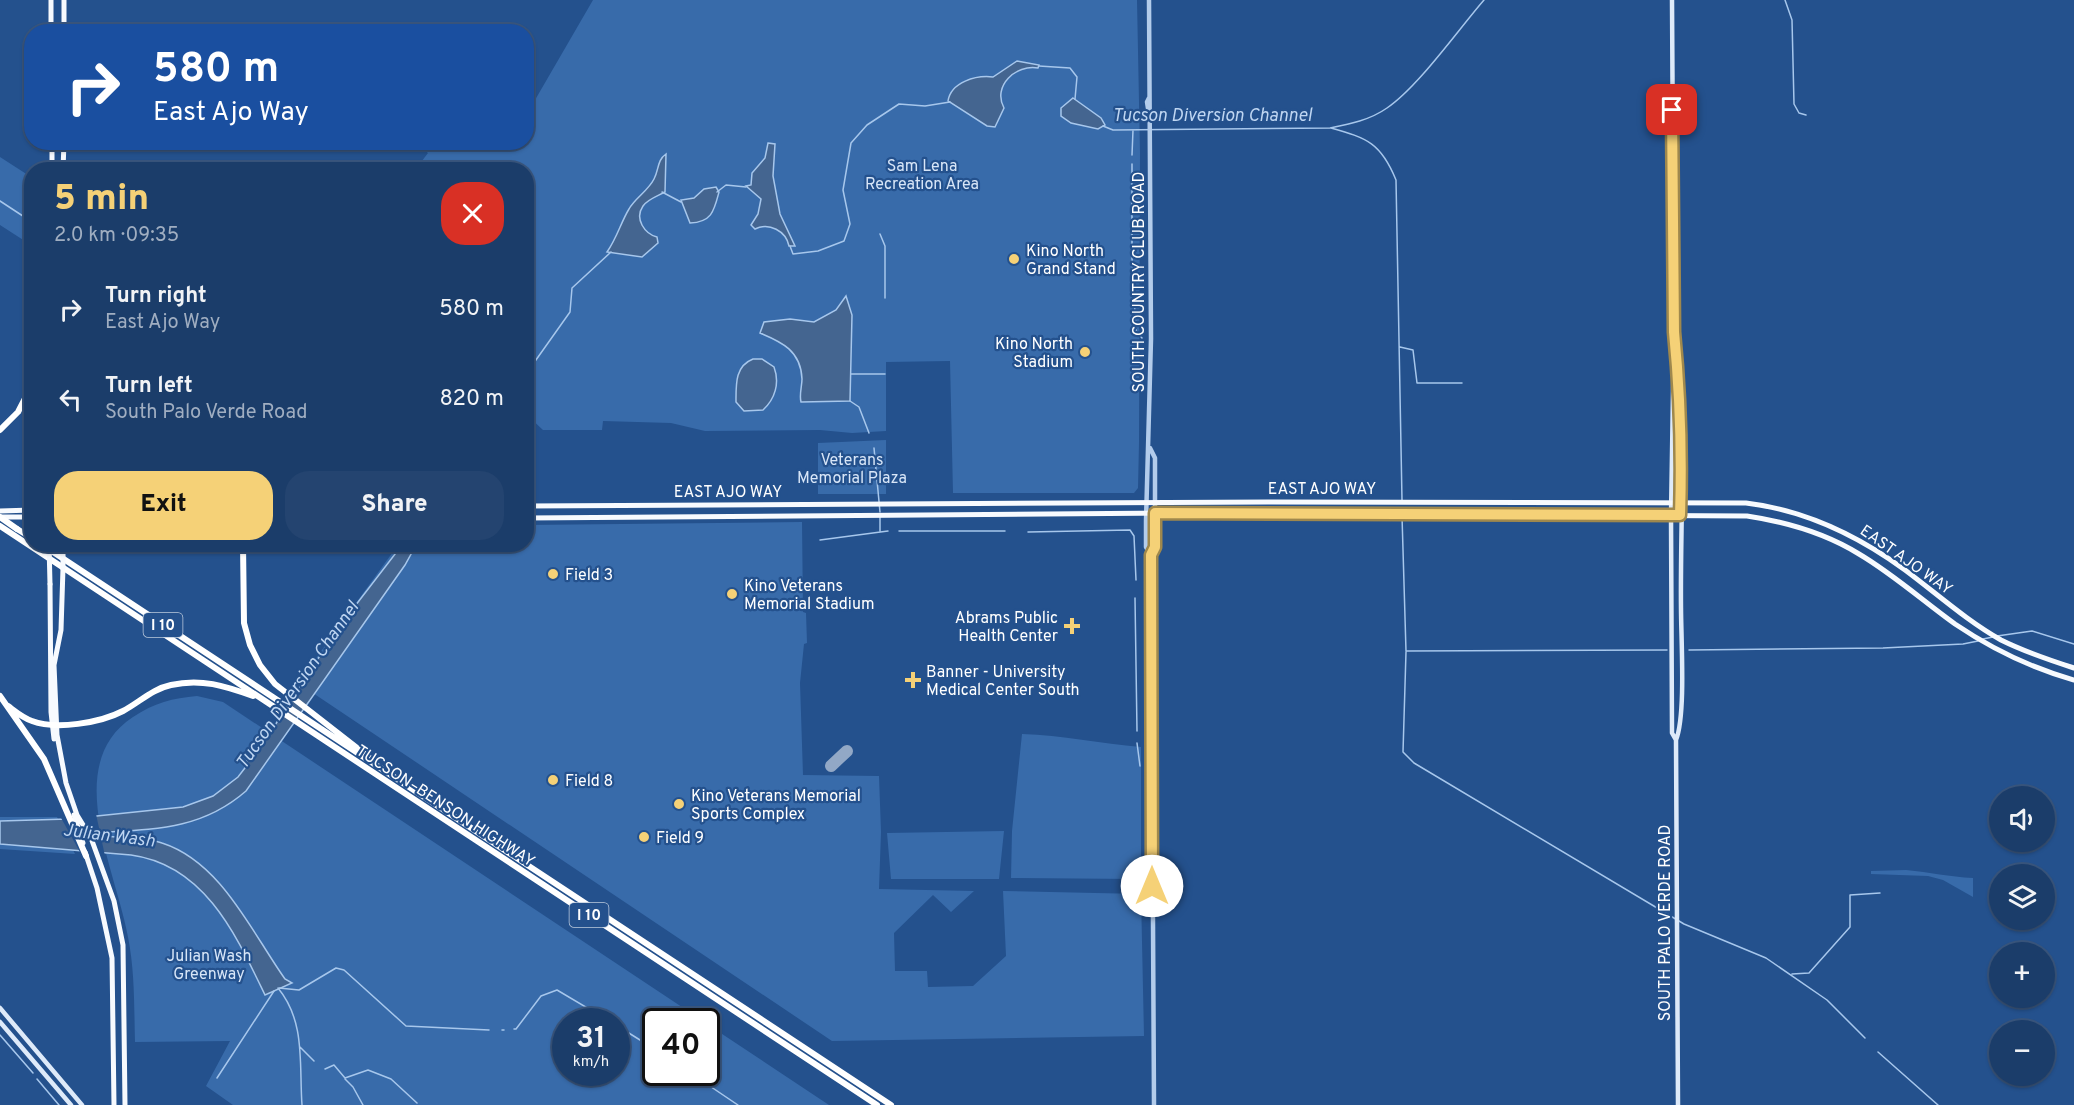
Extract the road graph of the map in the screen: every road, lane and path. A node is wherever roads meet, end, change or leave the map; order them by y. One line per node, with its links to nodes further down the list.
1 (51, 0): 5 (main road)
2 (64, 0): 6 (main road)
3 (1149, 0): 10 (street, SOUTH COUNTRY CLUB ROAD)
4 (1672, 0): 7 (main road, SOUTH PALO VERDE ROAD)
5 (51, 24)
6 (64, 24)
7 (1674, 332): 11 (main road, SOUTH PALO VERDE ROAD); 12 (main road, SOUTH PALO VERDE ROAD)
8 (24, 400): 9 (highway)
9 (0, 430)
10 (1150, 448): 13 (street, SOUTH COUNTRY CLUB ROAD); 14 (street, SOUTH COUNTRY CLUB ROAD)
11 (1671, 501): 12 (main road, EAST AJO WAY); 15 (main road, EAST AJO WAY); 23 (main road, SOUTH PALO VERDE ROAD)
12 (1681, 501): 24 (main road, SOUTH PALO VERDE ROAD); 38 (main road, EAST AJO WAY)
13 (1146, 502): 14 (main road, EAST AJO WAY); 17 (main road, EAST AJO WAY); 20 (street, SOUTH COUNTRY CLUB ROAD)
14 (1155, 502): 15 (main road, EAST AJO WAY); 21 (street, SOUTH COUNTRY CLUB ROAD)
15 (1268, 502): 22 (main road)
16 (534, 506): 17 (main road, EAST AJO WAY)
17 (554, 506): 28 (main road)
18 (24, 510): 19 (main road)
19 (0, 511)
20 (1146, 513): 21 (main road, EAST AJO WAY); 28 (main road, EAST AJO WAY); 37 (street, SOUTH COUNTRY CLUB ROAD)
21 (1155, 513): 22 (main road, EAST AJO WAY); 37 (street, SOUTH COUNTRY CLUB ROAD)
22 (1268, 514): 23 (main road, EAST AJO WAY)
23 (1671, 515): 24 (main road, EAST AJO WAY); 45 (main road, SOUTH PALO VERDE ROAD)
24 (1680, 515): 39 (main road, EAST AJO WAY); 45 (main road, SOUTH PALO VERDE ROAD)
25 (0, 517): 26 (main road); 30 (highway, bridge)
26 (24, 517)
27 (534, 518): 28 (main road, EAST AJO WAY)
28 (554, 518)
29 (1, 527): 31 (highway, TUCSON–BENSON HIGHWAY / I 10)
30 (24, 533)
31 (24, 542)
32 (39, 552): 41 (highway, TUCSON–BENSON HIGHWAY / I 10)
33 (49, 552): 44 (main road, bridge)
34 (53, 552): 43 (highway, TUCSON–BENSON HIGHWAY / I 10)
35 (63, 552): 44 (main road, bridge)
36 (243, 552): 46 (highway)
37 (1151, 555): 57 (street, SOUTH COUNTRY CLUB ROAD)
38 (2074, 668)
39 (2074, 680)
40 (0, 696): 42 (highway)
41 (263, 700): 43 (highway, TUCSON–BENSON HIGHWAY / I 10); 44 (highway)
42 (8, 706): 44 (highway); 47 (highway)
43 (302, 722): 46 (highway, TUCSON–BENSON HIGHWAY / I 10); 55 (highway, TUCSON–BENSON HIGHWAY / I 10)
44 (55, 723): 47 (main road)
45 (1676, 740): 58 (main road, SOUTH PALO VERDE ROAD)
46 (401, 782): 56 (highway, TUCSON–BENSON HIGHWAY / I 10)
47 (73, 815): 48 (highway); 54 (main road)
48 (86, 856): 51 (main road)
49 (0, 1008): 53 (main road)
50 (0, 1022): 52 (main road)
51 (113, 1104)
52 (72, 1105)
53 (82, 1105)
54 (125, 1105)
55 (877, 1105)
56 (891, 1105)
57 (1154, 1105)
58 (1678, 1105)

